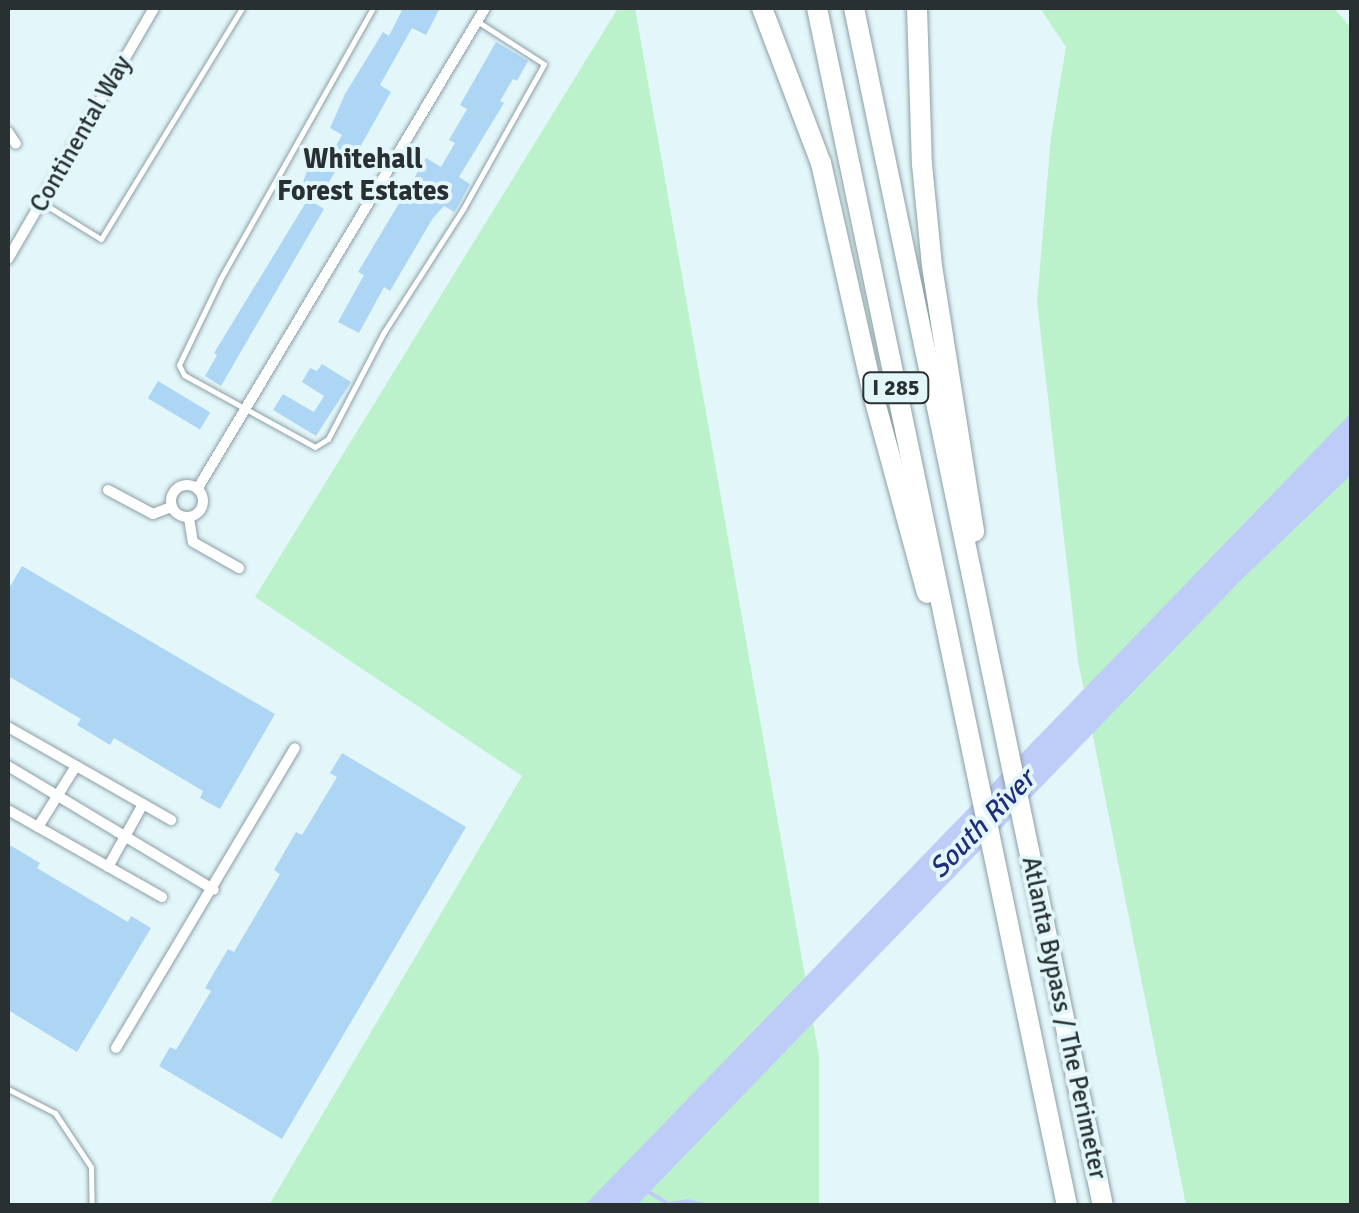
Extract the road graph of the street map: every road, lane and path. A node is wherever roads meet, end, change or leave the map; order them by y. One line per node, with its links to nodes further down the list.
1 (154, 8): 12 (street, Continental Way)
2 (242, 8): 12 (lane)
3 (373, 8): 14 (lane)
4 (485, 8): 9 (street)
5 (762, 8): 25 (highway)
6 (817, 8): 25 (highway, Atlanta Bypass / The Perimeter / I 285)
7 (854, 8): 20 (highway, Atlanta Bypass / The Perimeter / I 285)
8 (917, 8): 20 (highway)
9 (477, 22): 14 (street); 14 (lane)
10 (8, 132): 11 (street)
11 (16, 144)
12 (41, 202): 13 (street, Continental Way)
13 (8, 260)
14 (248, 409): 15 (street)
15 (198, 488): 17 (street); 18 (street)
16 (108, 490): 17 (street)
17 (172, 507): 18 (street)
18 (189, 518): 19 (street)
19 (239, 568)
20 (978, 588): 39 (highway, Atlanta Bypass / The Perimeter / I 285)
21 (8, 727): 24 (street)
22 (296, 748): 33 (street)
23 (8, 766): 26 (street)
24 (76, 766): 26 (street); 27 (street)
25 (975, 768): 38 (highway, Atlanta Bypass / The Perimeter / I 285)
26 (58, 795): 30 (street); 31 (street)
27 (144, 804): 29 (street); 31 (street)
28 (8, 810): 30 (street)
29 (171, 820)
30 (38, 827): 32 (street)
31 (126, 836): 32 (street); 33 (street)
32 (108, 867): 34 (street)
33 (214, 890): 35 (street)
34 (162, 896)
35 (116, 1048)
36 (8, 1089): 37 (lane)
37 (92, 1206)
38 (1067, 1206)
39 (1103, 1206)

